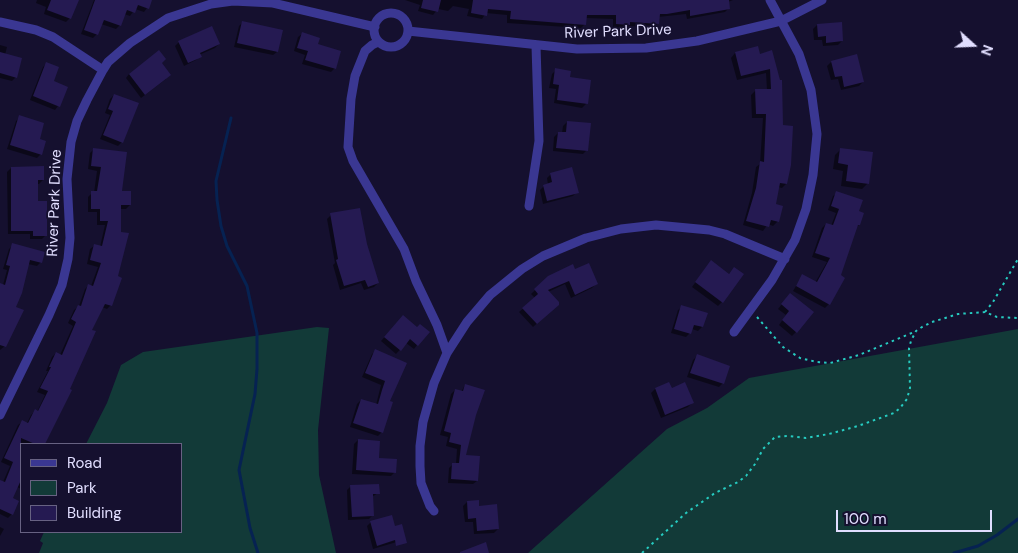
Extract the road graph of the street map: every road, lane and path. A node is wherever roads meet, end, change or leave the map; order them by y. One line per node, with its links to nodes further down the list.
1 (770, 0): 3 (street)
2 (822, 0): 3 (street, River Park Drive)
3 (781, 21): 8 (street, River Park Drive); 11 (street)
4 (0, 22): 9 (street)
5 (375, 27): 6 (street); 7 (street); 9 (street, River Park Drive)
6 (408, 31): 7 (street); 8 (street, River Park Drive)
7 (378, 42): 18 (street)
8 (536, 46): 10 (street)
9 (103, 70): 19 (street, River Park Drive)
10 (529, 206)
11 (785, 259): 13 (street); 18 (street)
12 (1018, 259): 14 (path)
13 (751, 309): 16 (street); 17 (path)
14 (985, 312): 15 (path); 17 (path)
15 (1018, 318)
16 (734, 332)
17 (916, 332): 21 (path)
18 (447, 353): 20 (street)
19 (0, 415)
20 (434, 511)
21 (642, 553)

